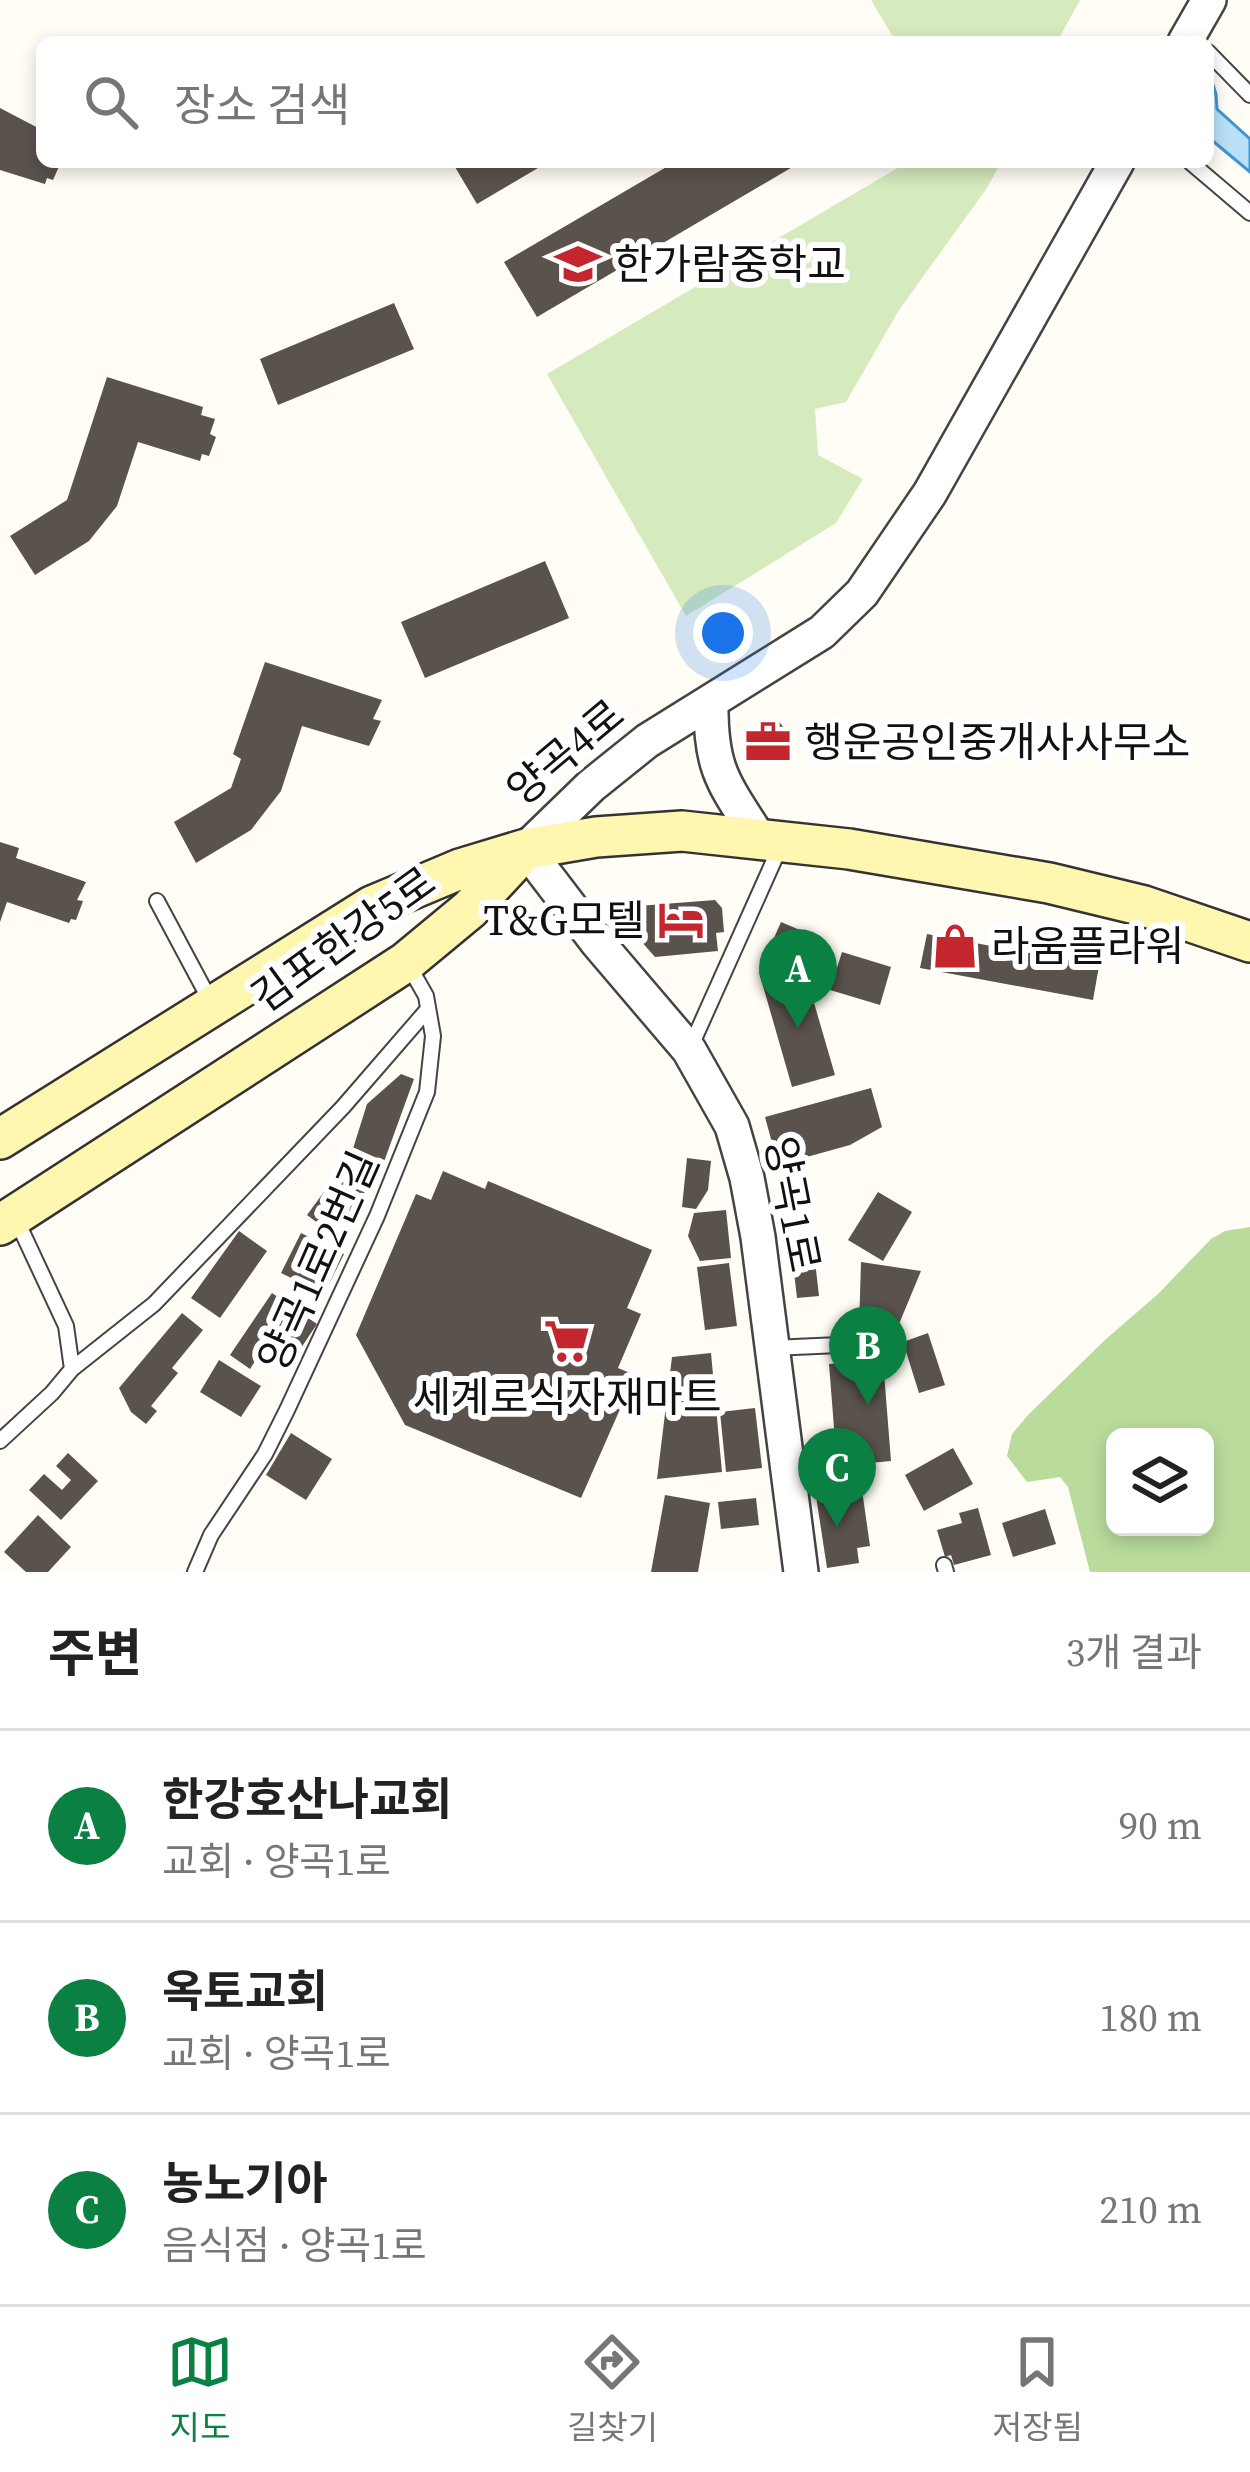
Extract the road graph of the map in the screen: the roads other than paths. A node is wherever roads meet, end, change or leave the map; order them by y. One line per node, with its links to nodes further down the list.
1 (1209, 0): 2 (street)
2 (1197, 36)
3 (1214, 60): 4 (lane)
4 (1250, 95)
5 (1114, 168): 8 (street, 양곡4로)
6 (1197, 168): 7 (lane)
7 (1250, 213)
8 (711, 701): 9 (street); 10 (street, 양곡4로)
9 (770, 838): 10 (main road, 양곡4로); 12 (main road, 양곡4로); 16 (lane)
10 (526, 849): 13 (main road, 김포한강5로); 14 (main road, 김포한강5로); 16 (street, 양곡1로)
11 (157, 901): 14 (lane)
12 (1250, 943)
13 (406, 962): 15 (lane, 양곡1로2번길); 18 (main road, 김포한강5로)
14 (212, 1004): 17 (main road, 김포한강5로)
15 (428, 1009): 21 (lane); 23 (lane, 양곡1로2번길)
16 (689, 1050): 20 (street, 양곡1로)
17 (0, 1139)
18 (8, 1221): 21 (lane)
19 (884, 1343): 20 (lane)
20 (772, 1348): 24 (street, 양곡1로)
21 (72, 1369): 22 (lane)
22 (0, 1442)
23 (195, 1572)
24 (801, 1572)

